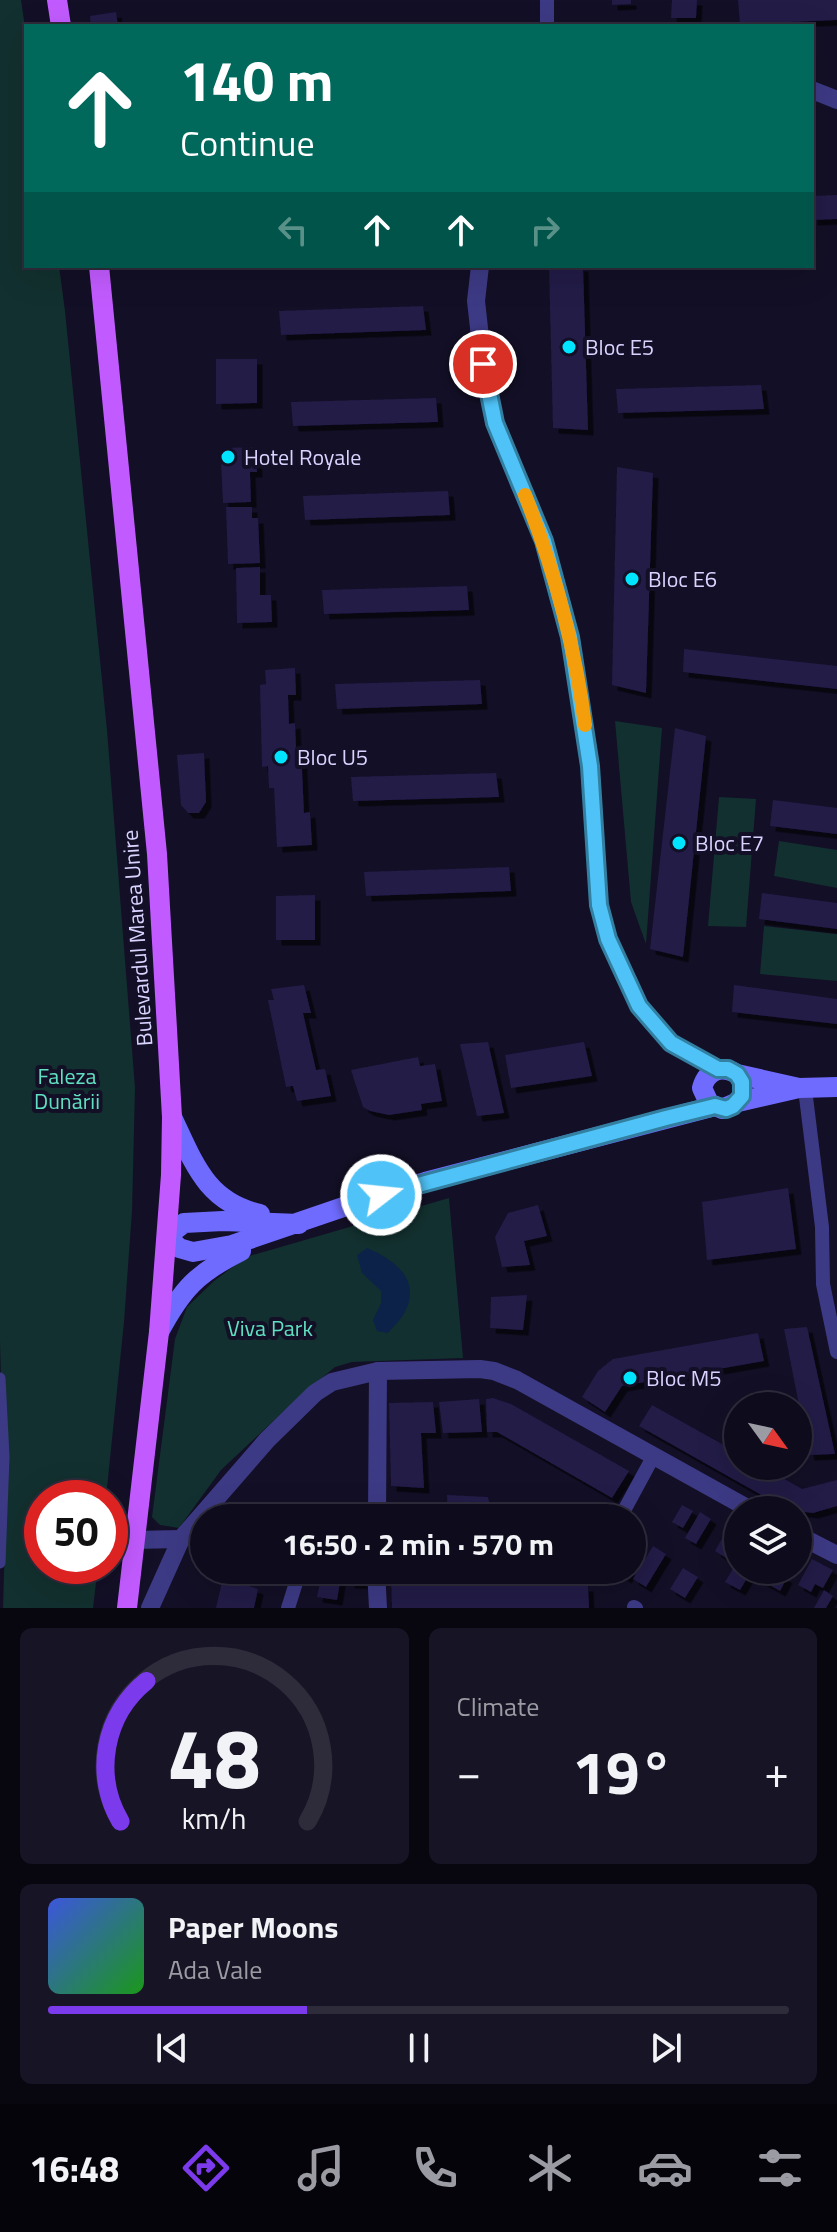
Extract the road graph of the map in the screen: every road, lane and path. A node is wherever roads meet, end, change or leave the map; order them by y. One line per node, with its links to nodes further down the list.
1 (57, 0): 3 (main road)
2 (547, 0): 4 (street)
3 (61, 24)
4 (547, 24)
5 (814, 91): 6 (street)
6 (837, 100)
7 (99, 268): 14 (main road, Bulevardul Marea Unire)
8 (480, 268): 9 (street)
9 (715, 1078): 11 (main road); 12 (main road); 13 (main road); 15 (main road)
10 (837, 1087): 11 (main road)
11 (802, 1089): 12 (main road); 17 (street)
12 (740, 1099): 13 (main road)
13 (715, 1106): 15 (main road)
14 (172, 1117): 16 (main road); 18 (main road, Bulevardul Marea Unire)
15 (666, 1118): 16 (main road)
16 (299, 1224): 18 (main road); 18 (main road); 19 (main road)
17 (829, 1227): 20 (street)
18 (167, 1236): 19 (main road, Bulevardul Marea Unire)
19 (159, 1332): 28 (main road, Bulevardul Marea Unire)
20 (837, 1352)
21 (378, 1371): 23 (street); 25 (street); 27 (street)
22 (0, 1378): 31 (street)
23 (653, 1457): 24 (street); 26 (street)
24 (725, 1496)
25 (377, 1504)
26 (628, 1504)
27 (181, 1539): 28 (street); 35 (street)
28 (133, 1540): 34 (main road, Bulevardul Marea Unire)
29 (812, 1542): 30 (street)
30 (837, 1555)
31 (0, 1563)
32 (296, 1584): 36 (street)
33 (377, 1584): 37 (street)
34 (127, 1608)
35 (150, 1608)
36 (288, 1608)
37 (378, 1608)

